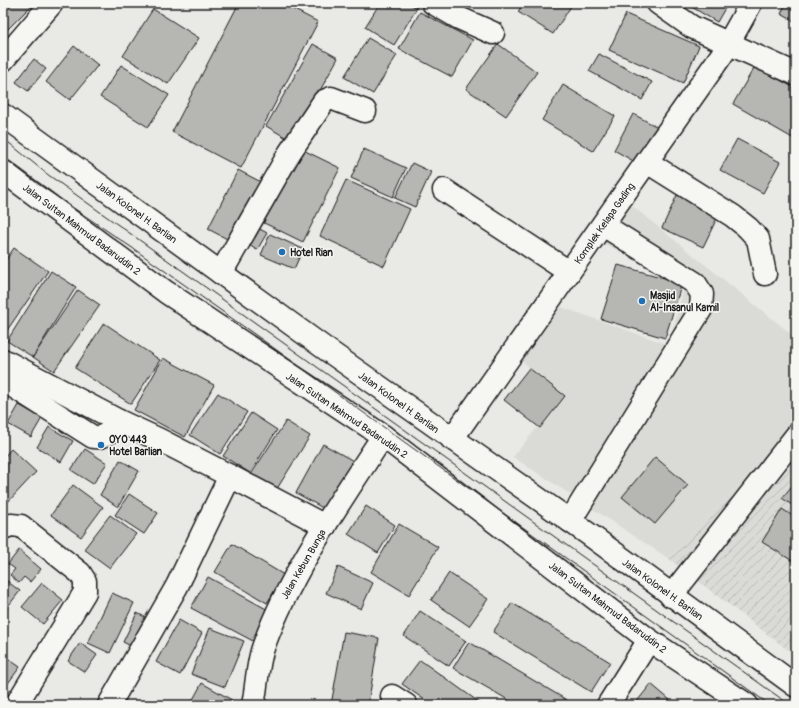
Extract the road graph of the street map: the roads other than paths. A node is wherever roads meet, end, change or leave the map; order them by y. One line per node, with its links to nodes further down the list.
1 (52, 3): 7 (main road)
2 (433, 3): 5 (main road)
3 (658, 3): 6 (main road)
4 (751, 3): 6 (main road, Komplek Kelapa Gading)
5 (493, 33)
6 (729, 45): 8 (main road); 11 (main road, Komplek Kelapa Gading)
7 (3, 60)
8 (796, 74)
9 (365, 111): 16 (main road)
10 (3, 115): 16 (main road, Jalan Kolonel H. Barlian)
11 (647, 162): 14 (main road, Komplek Kelapa Gading); 17 (main road)
12 (3, 171): 21 (main road, Jalan Sultan Mahmud Badaruddin 2)
13 (444, 190): 15 (main road)
14 (603, 225): 15 (main road, Komplek Kelapa Gading); 25 (main road)
15 (570, 272): 22 (main road, Komplek Kelapa Gading)
16 (221, 274): 22 (main road, Jalan Kolonel H. Barlian)
17 (765, 274)
18 (3, 360): 20 (main road)
19 (3, 380): 20 (main road)
20 (119, 422): 24 (main road)
21 (382, 436): 26 (main road, Jalan Kebun Bunga); 29 (main road, Jalan Sultan Mahmud Badaruddin 2)
22 (452, 439): 25 (main road, Jalan Kolonel H. Barlian)
23 (792, 448): 28 (main road)
24 (230, 476): 26 (main road); 32 (main road)
25 (570, 521): 28 (main road, Jalan Kolonel H. Barlian)
26 (325, 526): 33 (main road, Jalan Kebun Bunga)
27 (3, 528): 31 (main road)
28 (672, 596): 30 (main road, Jalan Kolonel H. Barlian)
29 (649, 640): 34 (main road); 35 (main road, Jalan Sultan Mahmud Badaruddin 2)
30 (796, 686)
31 (16, 705)
32 (109, 705)
33 (254, 705)
34 (608, 705)
35 (747, 705)

